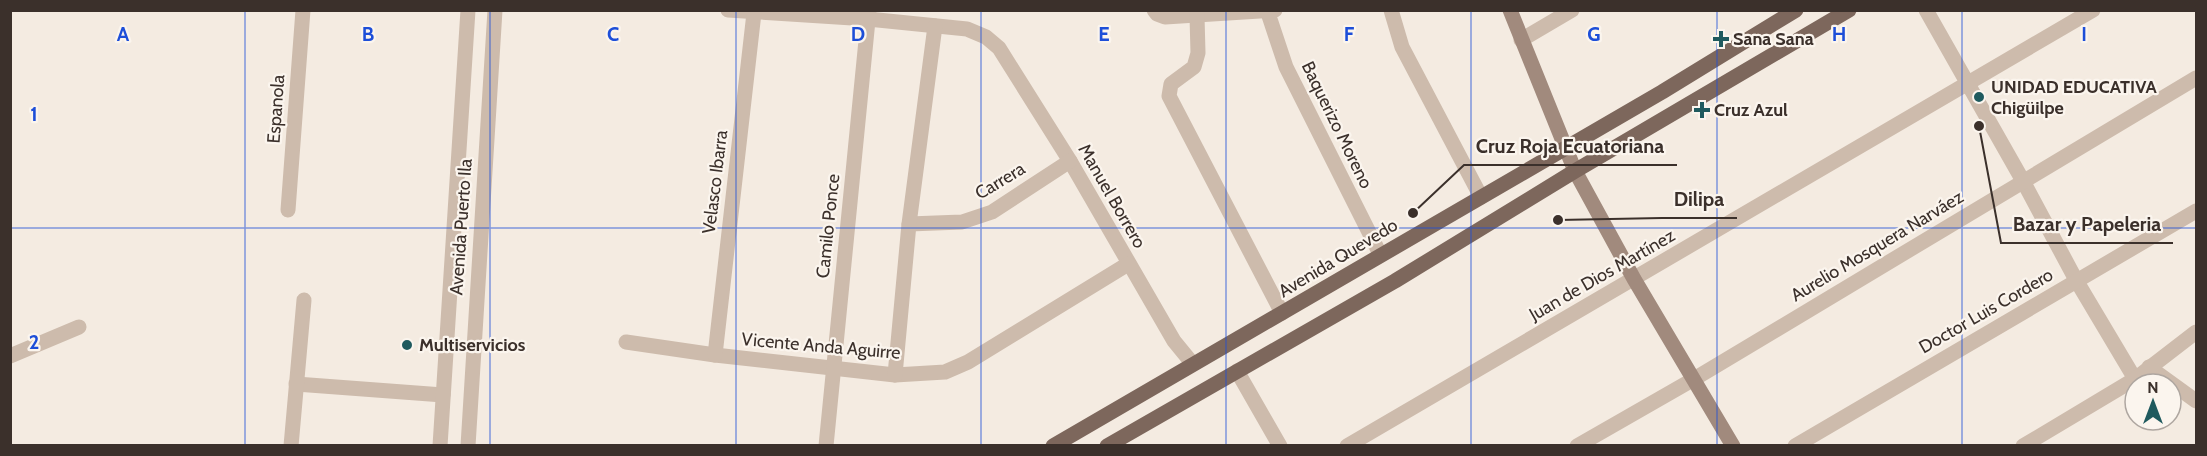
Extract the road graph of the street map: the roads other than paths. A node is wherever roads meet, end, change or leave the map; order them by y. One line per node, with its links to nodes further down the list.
1 (303, 10): 26 (street, Espanola)
2 (468, 10): 50 (street, Avenida Puerto Ila)
3 (495, 10): 54 (street, Avenida Puerto Ila)
4 (728, 10): 14 (street)
5 (1154, 10): 16 (street)
6 (1390, 10): 25 (street)
7 (1510, 10): 18 (main road)
8 (1572, 10): 18 (street)
9 (1796, 10): 21 (main road, Avenida Quevedo)
10 (1849, 10): 23 (main road)
11 (1926, 10): 20 (street)
12 (2093, 10): 20 (street, Juan de Dios Martínez)
13 (1270, 11): 16 (street); 29 (street, Baquerizo Moreno)
14 (754, 13): 15 (street); 38 (street, Velasco Ibarra)
15 (868, 15): 17 (street); 42 (street, Camilo Ponce)
16 (1197, 16): 34 (street)
17 (935, 26): 22 (street, Manuel Borrero); 28 (street)
18 (1521, 40): 21 (main road)
19 (2196, 78): 24 (street, Aurelio Mosquera Narváez)
20 (1966, 84): 24 (street); 31 (street, Juan de Dios Martínez)
21 (1565, 147): 23 (main road); 25 (main road, Avenida Quevedo)
22 (1070, 161): 28 (street, Carrera); 30 (street, Manuel Borrero)
23 (1575, 171): 31 (main road); 43 (main road)
24 (2023, 181): 32 (street); 47 (street, Aurelio Mosquera Narváez)
25 (1481, 197): 29 (main road, Avenida Quevedo)
26 (288, 210)
27 (2196, 211): 32 (street, Doctor Luis Cordero)
28 (909, 224): 46 (street)
29 (1380, 255): 34 (main road, Avenida Quevedo)
30 (1128, 264): 40 (street, Manuel Borrero); 46 (street, Vicente Anda Aguirre)
31 (1634, 279): 47 (main road); 59 (street, Juan de Dios Martínez)
32 (2076, 280): 44 (street); 62 (street, Doctor Luis Cordero)
33 (304, 300): 48 (street)
34 (1282, 313): 40 (main road, Avenida Quevedo)
35 (79, 327): 39 (street)
36 (2196, 332): 41 (street)
37 (626, 342): 38 (street, Vicente Anda Aguirre)
38 (715, 355): 42 (street, Vicente Anda Aguirre)
39 (10, 356)
40 (1192, 363): 56 (main road, Avenida Quevedo)
41 (2149, 367): 45 (street); 51 (street)
42 (833, 368): 46 (street, Vicente Anda Aguirre); 55 (street, Camilo Ponce)
43 (1237, 371): 57 (main road); 58 (street)
44 (2131, 372)
45 (2143, 372)
46 (895, 375)
47 (1694, 379): 60 (street, Aurelio Mosquera Narváez); 61 (main road)
48 (296, 384): 50 (street); 52 (street)
49 (2123, 386): 63 (street)
50 (443, 395): 53 (street, Avenida Puerto Ila)
51 (2196, 401)
52 (291, 446)
53 (440, 446)
54 (468, 446)
55 (826, 446)
56 (1053, 446)
57 (1107, 446)
58 (1280, 446)
59 (1347, 446)
60 (1577, 446)
61 (1733, 446)
62 (1795, 446)
63 (2023, 446)

